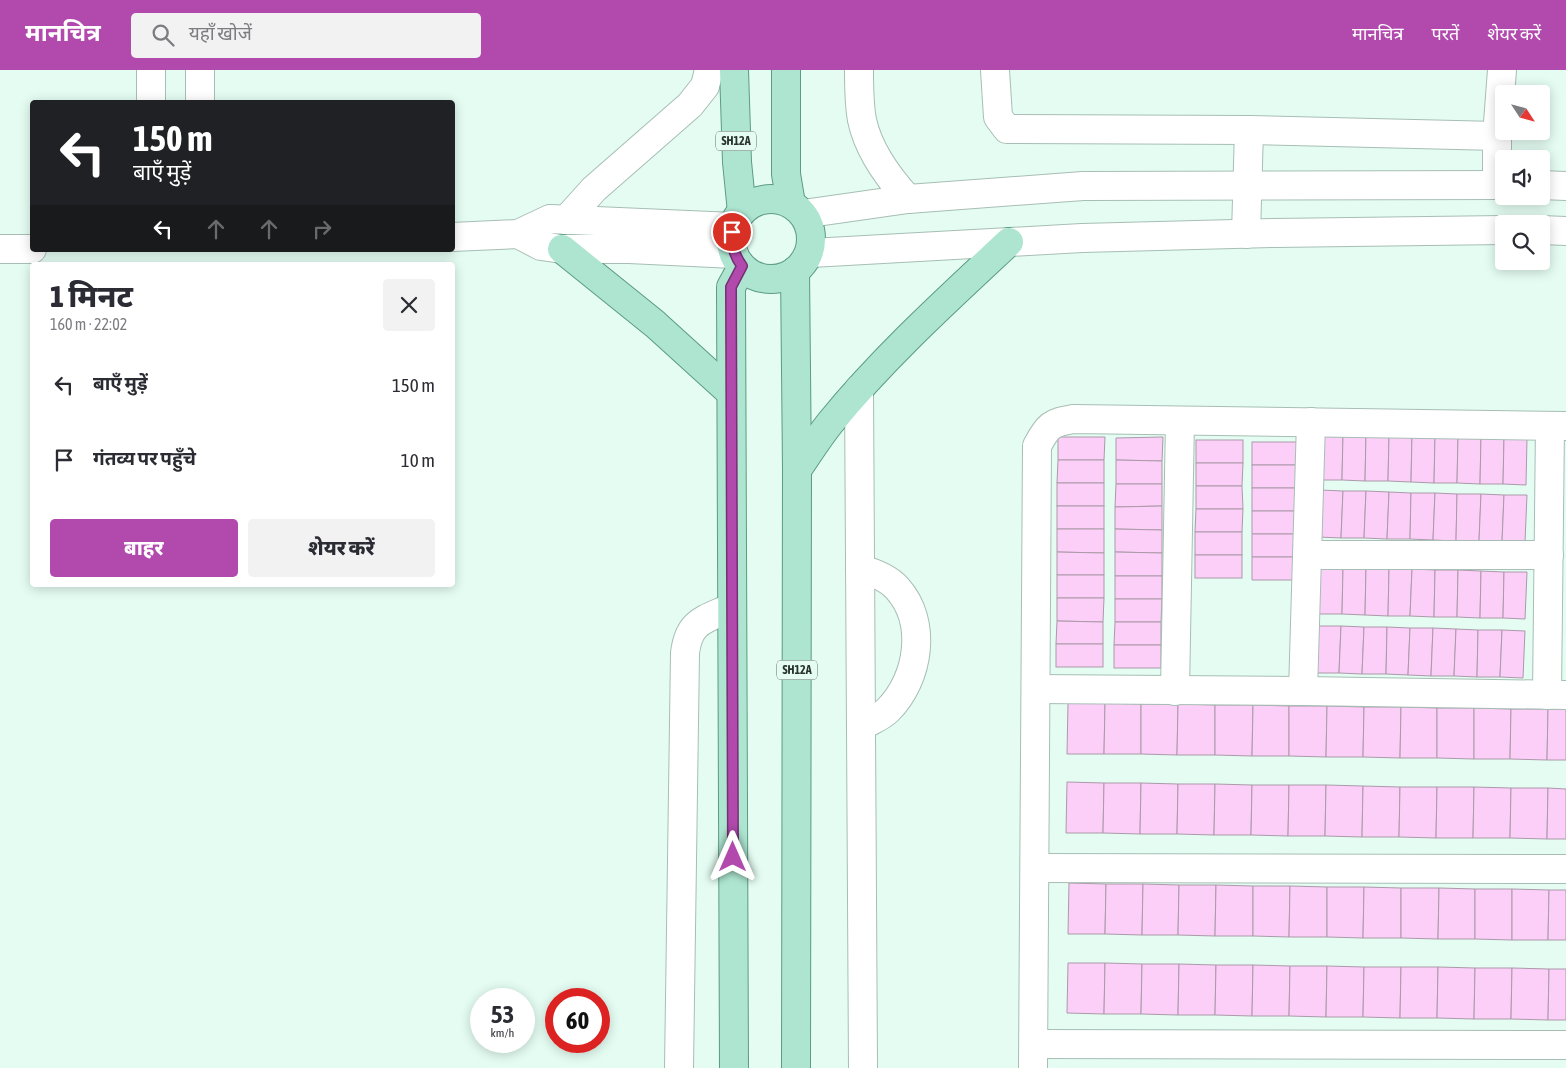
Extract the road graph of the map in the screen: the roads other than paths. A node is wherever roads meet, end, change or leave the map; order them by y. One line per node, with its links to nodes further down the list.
1 (151, 70): 10 (street)
2 (200, 70): 11 (street)
3 (709, 70): 20 (street)
4 (734, 70): 21 (main road, SH12A)
5 (786, 70): 19 (main road)
6 (860, 70): 18 (street)
7 (995, 70): 12 (street)
8 (1502, 70): 9 (street)
9 (1501, 85)
10 (151, 100)
11 (200, 100)
12 (1248, 130): 13 (street); 16 (street)
13 (1495, 136)
14 (1495, 185): 16 (street)
15 (1550, 185): 17 (street)
16 (1248, 186): 18 (street); 26 (street)
17 (1566, 186)
18 (908, 199): 19 (street)
19 (797, 209): 21 (main road); 33 (main road)
20 (566, 220): 21 (street); 25 (street)
21 (738, 220): 32 (main road)
22 (1495, 230): 26 (street)
23 (1550, 230): 24 (street)
24 (1566, 231)
25 (518, 234): 27 (street); 31 (street)
26 (1246, 234): 28 (street)
27 (455, 237)
28 (1009, 242): 33 (street); 34 (main road)
29 (0, 249): 30 (street)
30 (30, 249)
31 (562, 249): 32 (street); 35 (main road)
32 (738, 260): 33 (main road); 35 (main road)
33 (801, 264): 39 (main road, SH12A)
34 (859, 389): 39 (main road); 42 (street)
35 (731, 393): 43 (main road)
36 (1180, 421): 37 (street); 44 (street); 45 (street)
37 (1310, 422): 38 (street); 40 (street)
38 (1558, 426): 41 (street)
39 (797, 470): 56 (main road, SH12A)
40 (1307, 555): 41 (street); 46 (street)
41 (1549, 555): 47 (street)
42 (860, 569): 48 (street); 48 (street)
43 (732, 607): 54 (street); 55 (main road)
44 (1036, 689): 45 (street); 49 (street)
45 (1175, 690): 46 (street)
46 (1303, 691): 47 (street)
47 (1557, 695)
48 (862, 726): 57 (street)
49 (1035, 868): 50 (street); 52 (street)
50 (1566, 869)
51 (1566, 1045): 53 (street)
52 (1033, 1056): 53 (street)
53 (1222, 1056)
54 (679, 1068)
55 (734, 1068)
56 (796, 1068)
57 (863, 1068)

